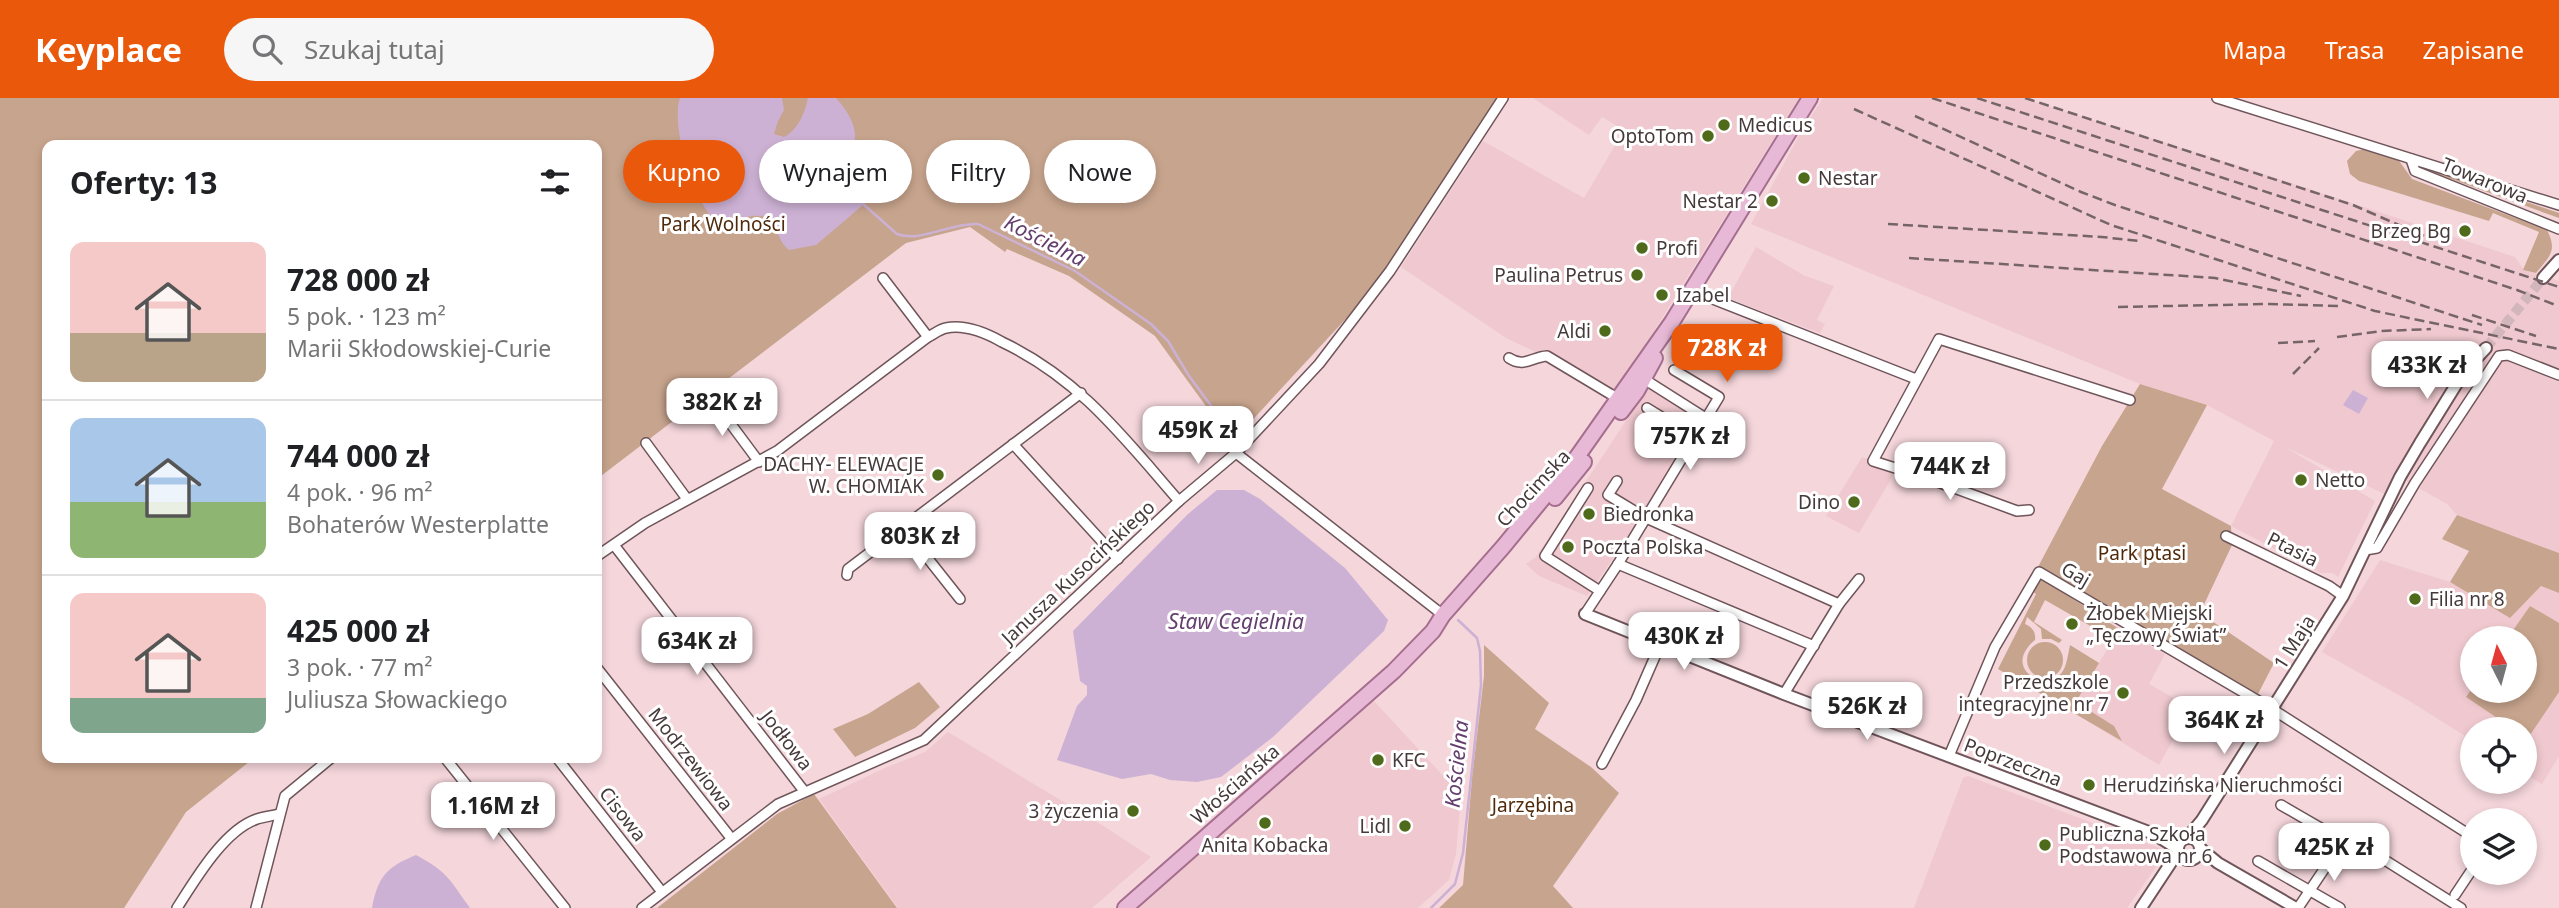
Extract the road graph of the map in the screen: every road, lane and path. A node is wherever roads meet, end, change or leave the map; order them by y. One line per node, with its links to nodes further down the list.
1 (1503, 98): 29 (street, Janusza Kusocińskiego)
2 (1810, 98): 11 (main road, Chocimska)
3 (2217, 98): 4 (street, Towarowa)
4 (2412, 159): 5 (street, Towarowa); 6 (street, Towarowa)
5 (2559, 205)
6 (2556, 228): 7 (street, Towarowa)
7 (2559, 237)
8 (2558, 259): 10 (street)
9 (883, 278): 13 (street)
10 (2543, 278)
11 (1690, 290): 12 (main road, Chocimska); 19 (street)
12 (1672, 322): 18 (main road, Chocimska); 23 (main road, Chocimska)
13 (928, 337): 20 (street); 30 (street)
14 (2486, 348): 41 (street, 1 Maja)
15 (1509, 358): 23 (street)
16 (1674, 370): 25 (street)
17 (2559, 375): 41 (street, 1 Maja)
18 (1644, 379): 23 (main road, Chocimska); 25 (street)
19 (1916, 379): 22 (street); 35 (street)
20 (1081, 393): 28 (street); 34 (street)
21 (710, 396): 30 (street)
22 (2130, 400)
23 (1622, 402): 40 (main road, Chocimska)
24 (1647, 408): 26 (street)
25 (1704, 417): 26 (street)
26 (1694, 437): 36 (street)
27 (646, 443): 33 (street)
28 (1013, 444): 37 (street); 43 (street)
29 (1236, 453): 34 (street, Janusza Kusocińskiego); 52 (street)
30 (759, 462): 33 (street)
31 (1617, 481): 36 (street)
32 (1588, 488): 47 (street)
33 (687, 499): 39 (street)
34 (1179, 501): 43 (street, Janusza Kusocińskiego)
35 (2029, 510)
36 (1646, 518): 44 (street); 50 (street)
37 (903, 527): 45 (street); 49 (street)
38 (2226, 536): 48 (street, Ptasia)
39 (614, 545): 42 (street); 63 (street, Jodłowa)
40 (1503, 547): 52 (main road, Włościańska)
41 (2365, 550): 48 (street, 1 Maja)
42 (602, 553)
43 (1118, 559): 63 (street, Janusza Kusocińskiego)
44 (1618, 564): 47 (street); 54 (street)
45 (847, 575)
46 (1859, 579): 50 (street)
47 (1600, 591): 51 (street)
48 (2343, 596): 57 (street, 1 Maja)
49 (960, 599)
50 (1839, 604): 54 (street)
51 (1585, 614): 53 (street, Poprzeczna)
52 (1443, 615): 79 (main road, Włościańska)
53 (1660, 645): 56 (street, Poprzeczna); 62 (street)
54 (1814, 646): 56 (street)
55 (602, 674): 67 (street, Modrzewiowa)
56 (1784, 694): 58 (street, Poprzeczna)
57 (2272, 709): 58 (street, Gaj); 66 (street); 69 (street, 1 Maja)
58 (1949, 756): 69 (street, Poprzeczna)
59 (325, 763): 65 (street)
60 (449, 763): 77 (street)
61 (561, 763): 72 (street, Cisowa)
62 (1602, 764)
63 (804, 791): 67 (street, Janusza Kusocińskiego)
64 (2281, 806): 68 (street)
65 (279, 814): 75 (street); 76 (street)
66 (2460, 829)
67 (731, 838): 72 (street, Janusza Kusocińskiego)
68 (2343, 841): 73 (street); 83 (street)
69 (2188, 849): 80 (street, 1 Maja); 81 (street, Poprzeczna)
70 (2258, 861): 73 (street)
71 (2461, 885): 74 (street)
72 (662, 892): 78 (street, Janusza Kusocińskiego)
73 (2309, 892): 81 (street); 82 (street)
74 (2455, 895)
75 (177, 908)
76 (256, 908)
77 (565, 908)
78 (642, 908)
79 (1125, 908)
80 (2141, 908)
81 (2297, 908)
82 (2340, 908)
83 (2461, 908)

